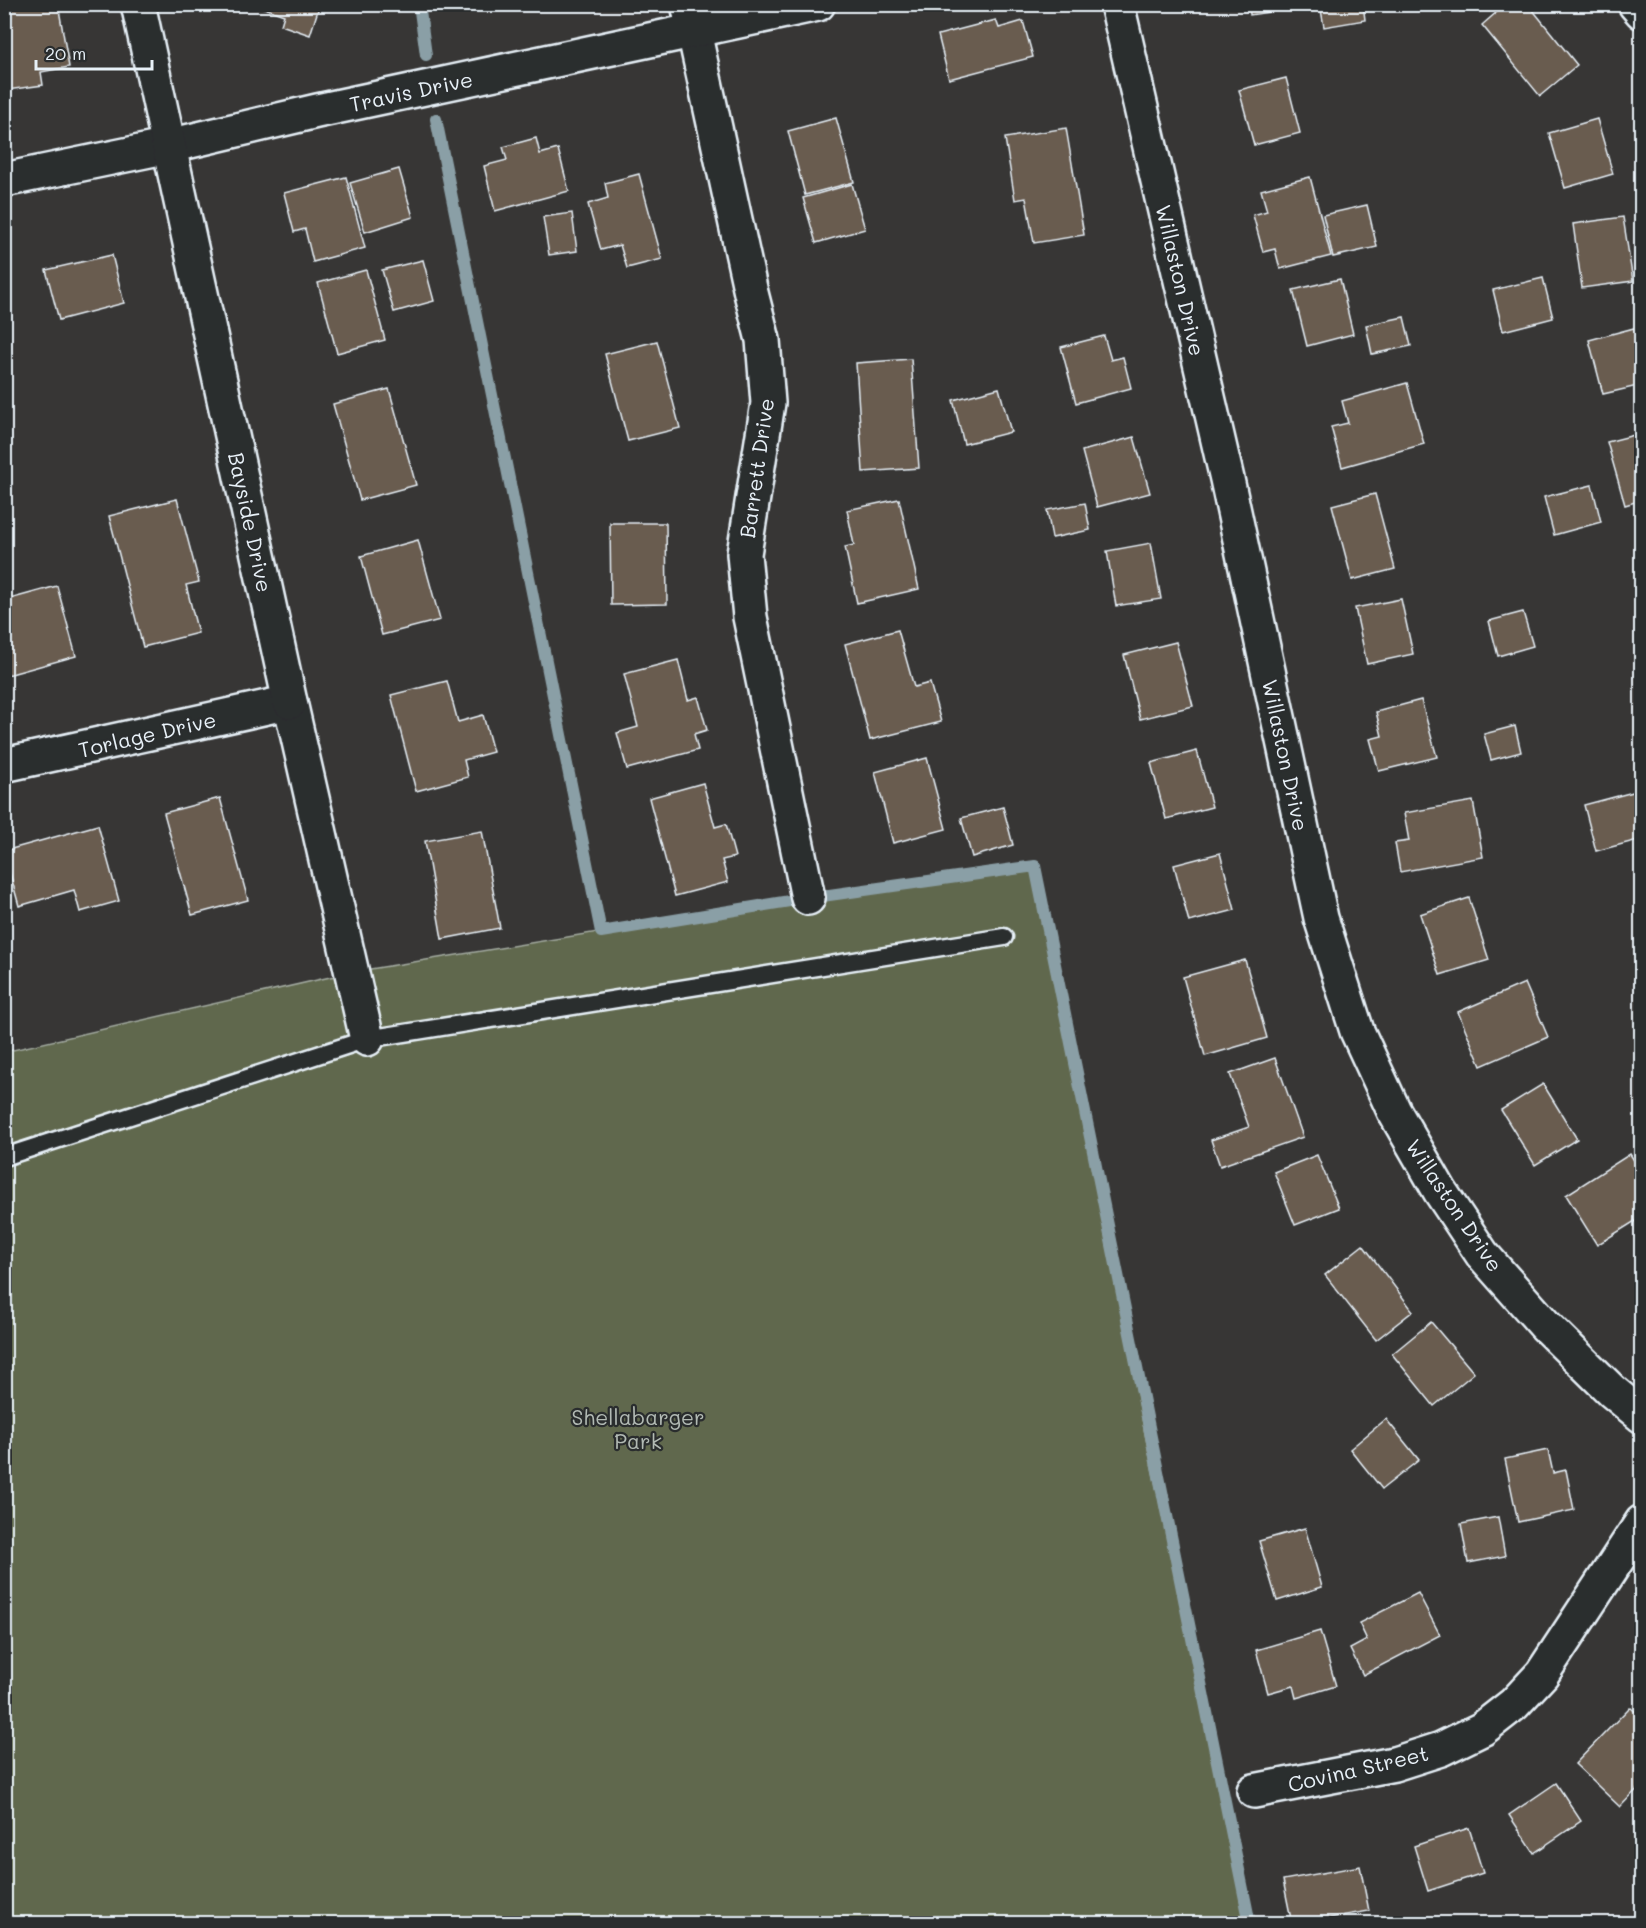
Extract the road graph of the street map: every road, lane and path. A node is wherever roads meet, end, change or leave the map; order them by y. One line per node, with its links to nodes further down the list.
1 (138, 4): 7 (street, Bayside Drive)
2 (818, 4): 6 (street, Travis Drive)
3 (1117, 4): 15 (street, Willaston Drive)
4 (1635, 4): 5 (street)
5 (1641, 12)
6 (691, 18): 7 (street, Travis Drive); 11 (street, Barrett Drive)
7 (169, 146): 8 (street, Travis Drive); 9 (street, Bayside Drive)
8 (4, 180)
9 (290, 702): 10 (street, Torlage Drive); 13 (street, Bayside Drive)
10 (4, 765)
11 (808, 898)
12 (1004, 937): 13 (lane)
13 (367, 1040): 14 (lane)
14 (4, 1157)
15 (1641, 1416)
16 (1641, 1522): 17 (street, Covina Street)
17 (1254, 1791)

